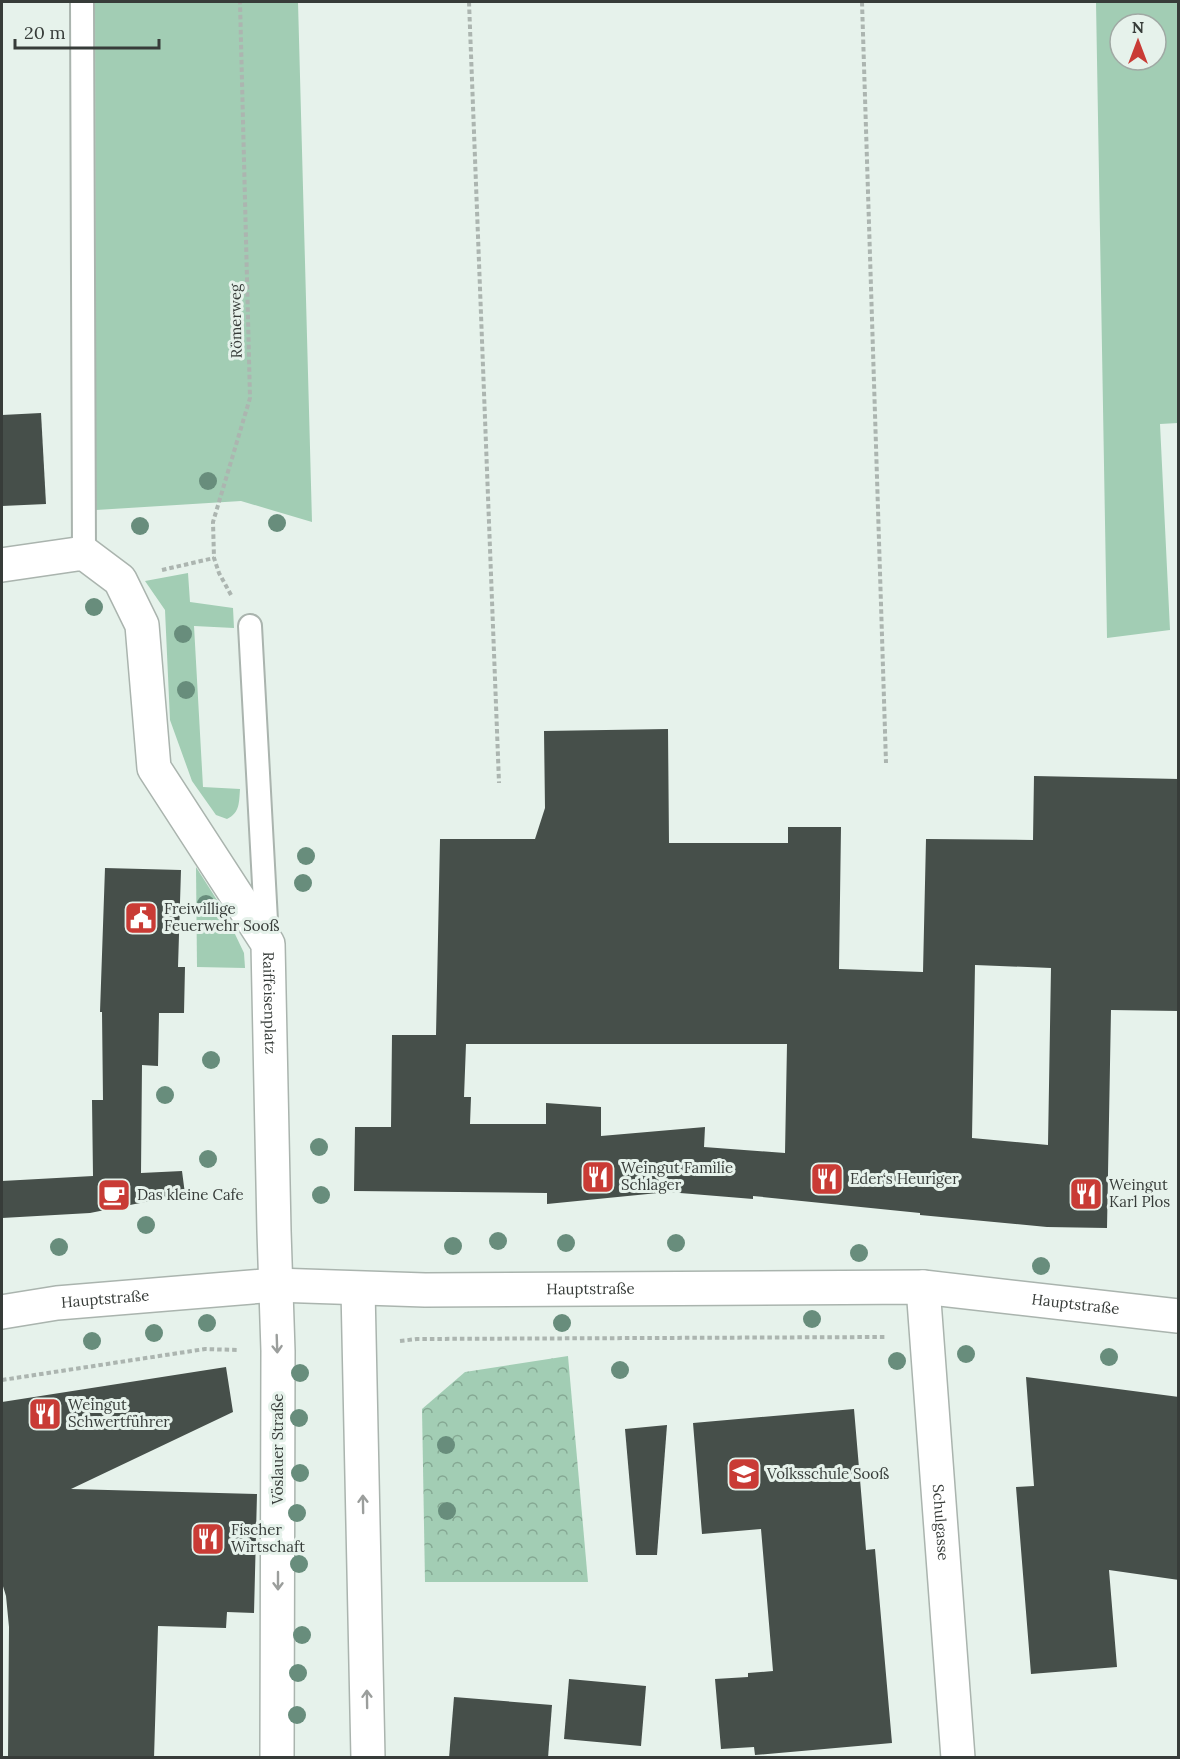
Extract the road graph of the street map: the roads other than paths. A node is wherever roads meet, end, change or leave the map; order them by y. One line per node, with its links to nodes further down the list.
1 (82, 2): 2 (lane)
2 (84, 553): 3 (street); 5 (street, Raiffeisenplatz)
3 (2, 565)
4 (250, 626): 5 (lane)
5 (268, 944): 6 (street, Raiffeisenplatz)
6 (275, 1285): 8 (street, Hauptstraße); 9 (street, Hauptstraße); 11 (street, Vöslauer Straße, one-way to 11)
7 (923, 1287): 8 (street, Hauptstraße); 10 (street, Hauptstraße); 13 (street, Schulgasse)
8 (358, 1289): 12 (street, one-way to 8)
9 (2, 1312)
10 (1179, 1316)
11 (277, 1758)
12 (368, 1758)
13 (958, 1758)

